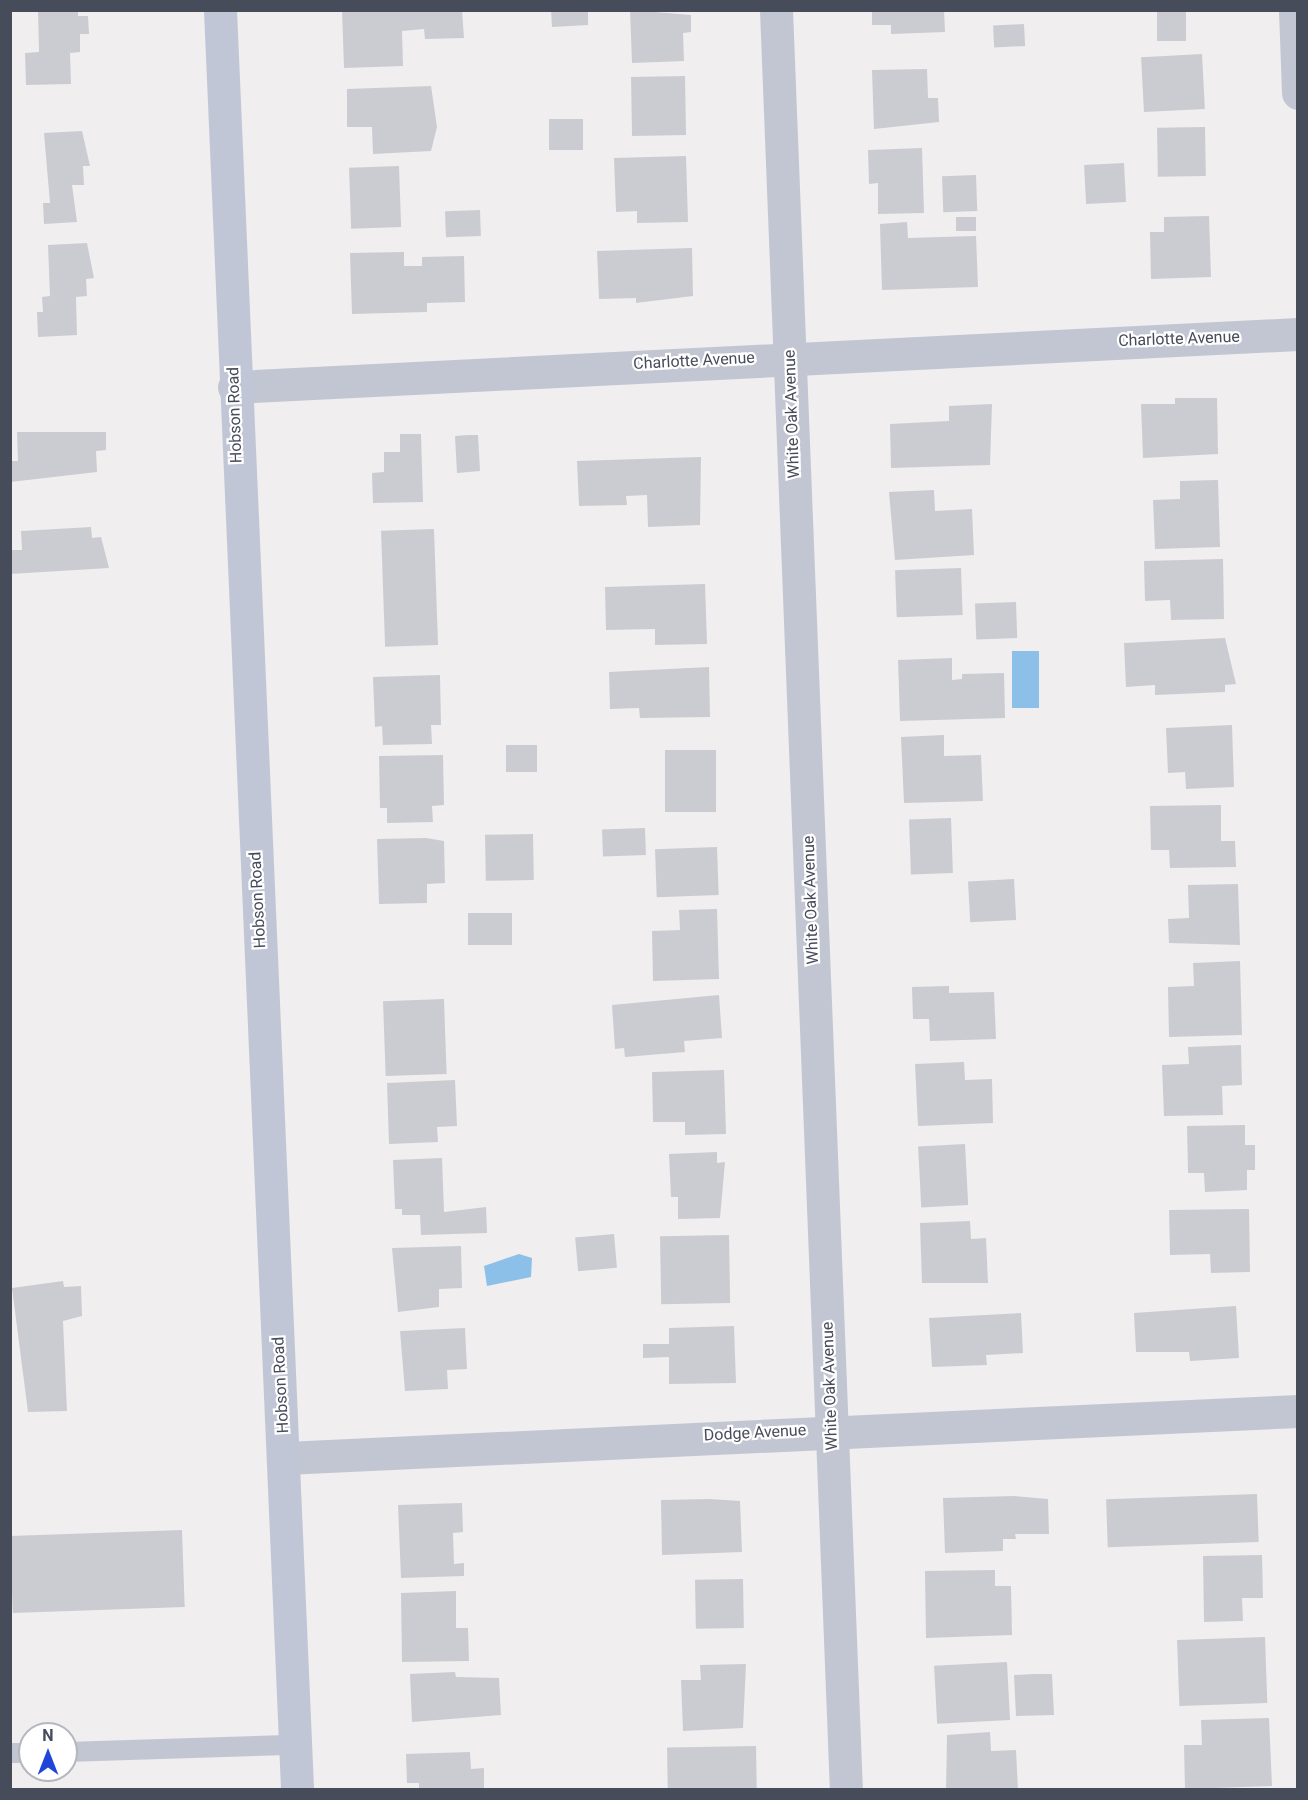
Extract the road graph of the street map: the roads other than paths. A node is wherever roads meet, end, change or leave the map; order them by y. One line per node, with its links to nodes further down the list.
1 (220, 10): 7 (main road, Hobson Road)
2 (776, 10): 6 (street, White Oak Avenue)
3 (1294, 10): 4 (street)
4 (1298, 93)
5 (1298, 334): 6 (street, Charlotte Avenue)
6 (790, 356): 7 (street, Charlotte Avenue); 9 (street, White Oak Avenue)
7 (234, 387): 10 (main road, Hobson Road)
8 (1298, 1411): 9 (street, Dodge Avenue)
9 (831, 1429): 10 (street, Dodge Avenue); 14 (street, White Oak Avenue)
10 (285, 1458): 11 (main road, Hobson Road)
11 (295, 1745): 12 (lane); 13 (main road, Hobson Road)
12 (78, 1752)
13 (297, 1790)
14 (846, 1790)

